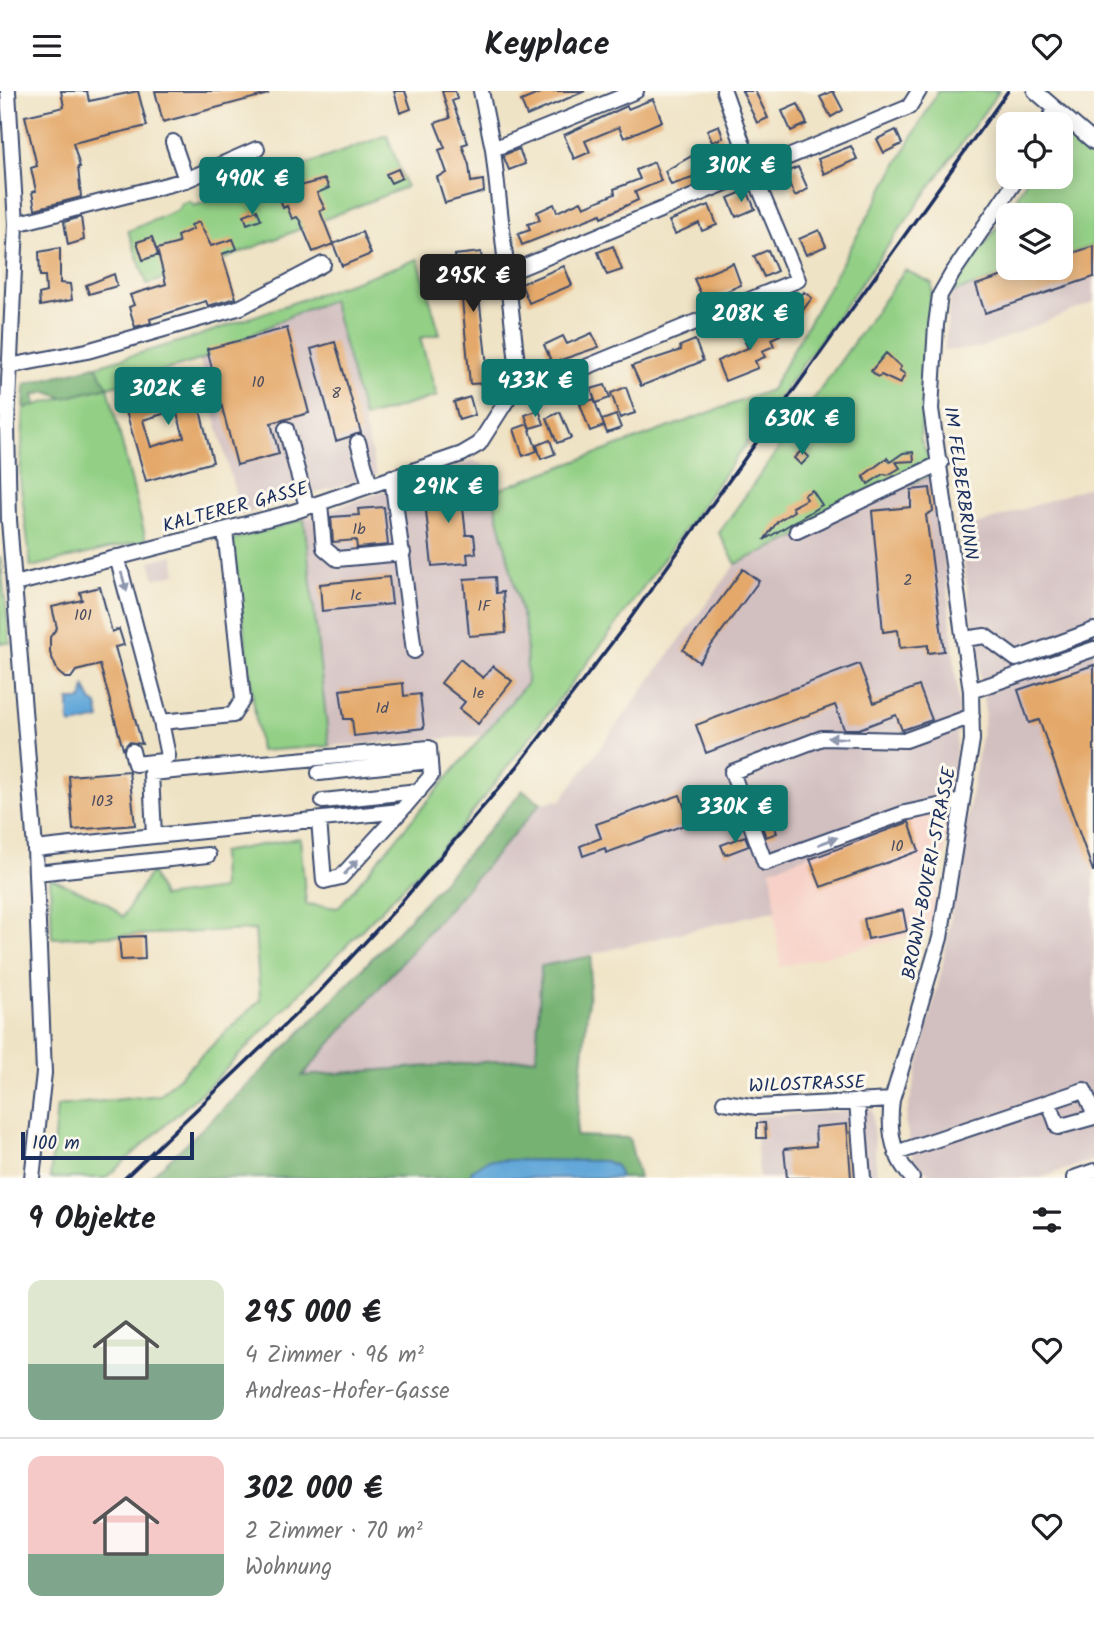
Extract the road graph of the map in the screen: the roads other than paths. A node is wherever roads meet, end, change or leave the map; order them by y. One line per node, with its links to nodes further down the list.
1 (8, 91): 16 (street)
2 (481, 91): 12 (street)
3 (636, 91): 12 (street)
4 (723, 91): 13 (street)
5 (919, 91): 13 (street)
6 (1035, 91): 7 (street)
7 (1055, 110): 8 (street)
8 (1088, 129): 10 (street)
9 (173, 142): 14 (street)
10 (1094, 142)
11 (257, 149): 14 (street)
12 (494, 149): 18 (street)
13 (753, 173): 18 (street); 20 (street)
14 (186, 180): 16 (street)
15 (1010, 189): 23 (street, IM FELBERBRUNN)
16 (16, 224): 19 (street)
17 (323, 264): 19 (street)
18 (508, 273): 20 (street)
19 (9, 366): 31 (street)
20 (519, 381): 24 (street, KALTERER GASSE)
21 (286, 429): 26 (street)
22 (358, 442): 25 (street)
23 (941, 463): 28 (street); 33 (street, IM FELBERBRUNN)
24 (393, 477): 25 (street, KALTERER GASSE); 29 (street)
25 (370, 485): 26 (street, KALTERER GASSE)
26 (314, 505): 27 (street, KALTERER GASSE); 29 (street)
27 (225, 530): 30 (street, KALTERER GASSE); 38 (street)
28 (797, 531)
29 (403, 553): 35 (street)
30 (117, 557): 31 (street, KALTERER GASSE); 38 (street, one-way to 38)
31 (15, 584): 48 (street)
32 (1094, 630): 33 (street)
33 (964, 639): 36 (street, IM FELBERBRUNN)
34 (1094, 649): 36 (street)
35 (414, 651)
36 (971, 691): 37 (street, BROWN-BOVERI-STRASSE)
37 (972, 716): 44 (street, BROWN-BOVERI-STRASSE); 44 (street, one-way to 44)
38 (161, 722): 39 (street)
39 (132, 751)
40 (430, 761): 41 (street); 42 (street); 47 (street)
41 (319, 773)
42 (419, 791): 43 (street); 45 (street)
43 (323, 801)
44 (962, 801): 51 (street, BROWN-BOVERI-STRASSE)
45 (401, 811): 46 (street); 46 (street, one-way to 45)
46 (319, 820): 47 (street)
47 (155, 836): 48 (street)
48 (35, 849): 50 (street)
49 (208, 855): 50 (street)
50 (36, 873): 58 (street)
51 (892, 1100): 52 (street, WILOSTRASSE); 56 (street, BROWN-BOVERI-STRASSE)
52 (858, 1101): 53 (street, WILOSTRASSE); 59 (street)
53 (724, 1102)
54 (1049, 1102): 55 (street); 55 (street); 56 (street)
55 (1094, 1115)
56 (896, 1153): 60 (street, BROWN-BOVERI-STRASSE)
57 (1094, 1171): 61 (street)
58 (32, 1178)
59 (863, 1178)
60 (912, 1178)
61 (1074, 1178)

